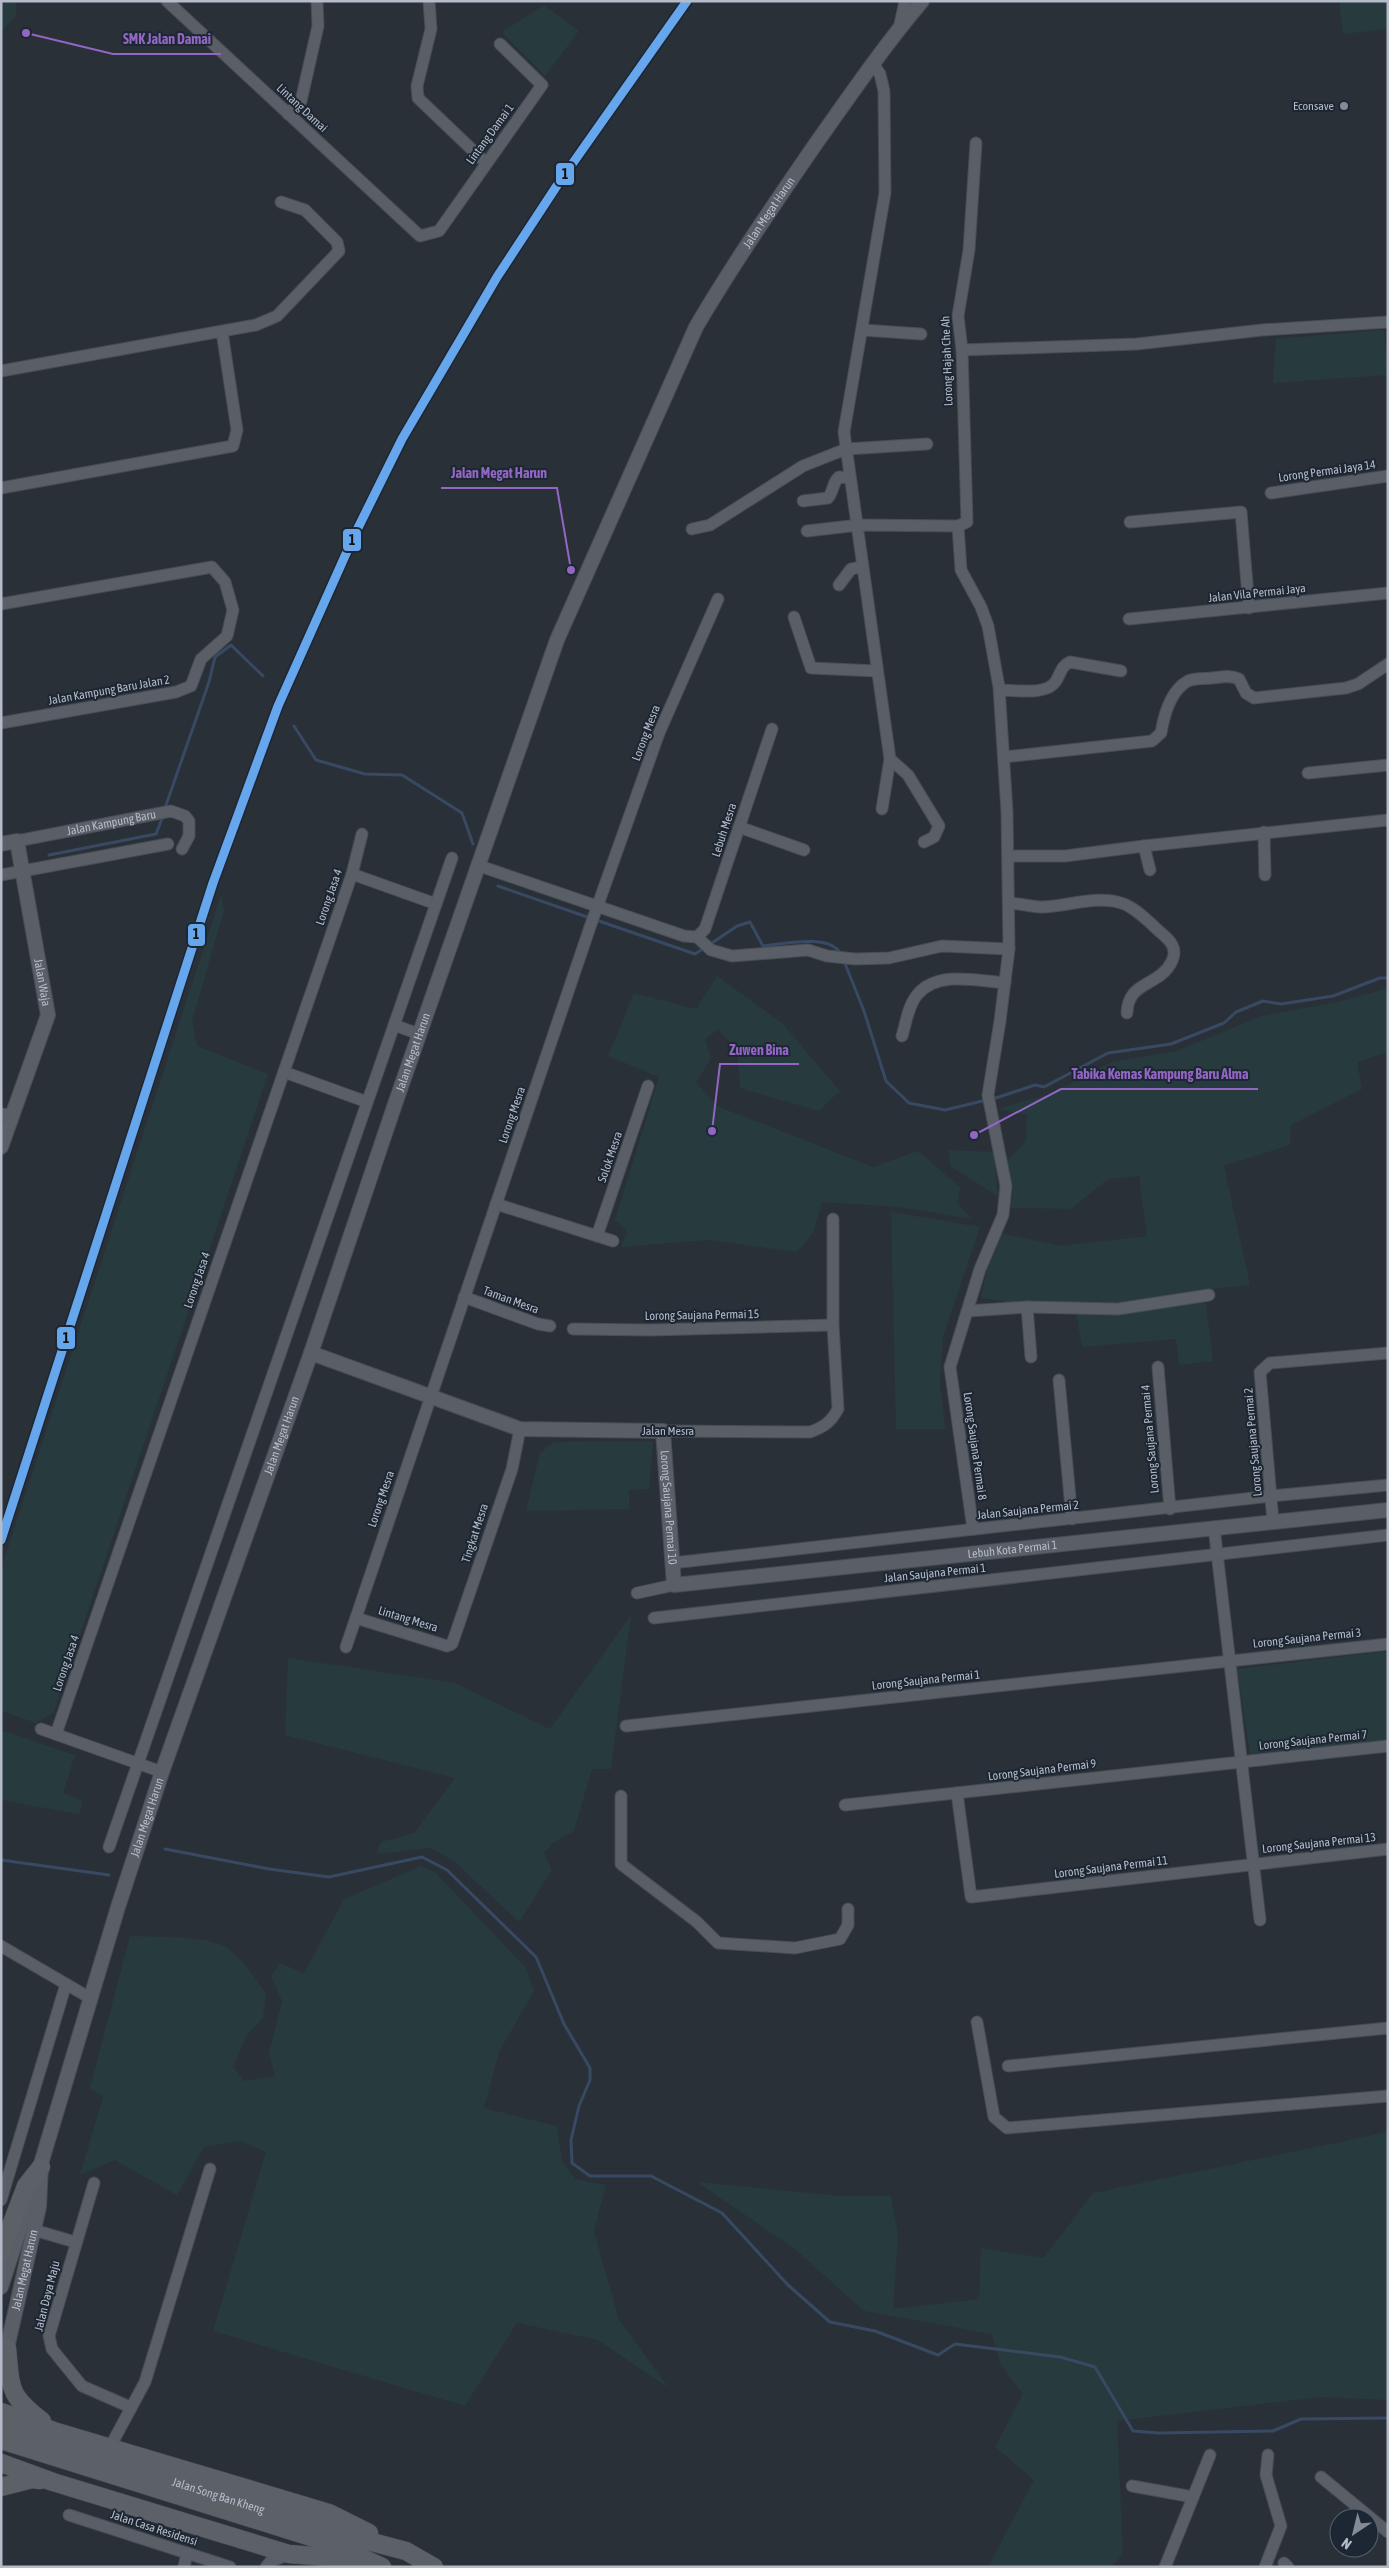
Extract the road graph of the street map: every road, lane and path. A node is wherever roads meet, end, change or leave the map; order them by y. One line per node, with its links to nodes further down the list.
1 (166, 1): 9 (street, Lintang Damai)
2 (317, 1): 9 (street)
3 (429, 1): 11 (street)
4 (905, 1): 6 (street)
5 (922, 1): 6 (street, Jalan Megat Harun)
6 (899, 29): 8 (street, Jalan Megat Harun)
7 (500, 44): 11 (street, Lintang Damai 1)
8 (873, 64): 15 (street); 64 (street, Jalan Megat Harun)
9 (288, 114): 13 (street, Lintang Damai)
10 (976, 143): 18 (street, Lorong Hajah Che Ah)
11 (486, 163): 13 (street, Lintang Damai 1)
12 (282, 202): 16 (street)
13 (420, 236)
14 (1388, 322): 18 (street)
15 (863, 330): 17 (street); 21 (street)
16 (222, 332): 19 (street); 24 (street)
17 (921, 334)
18 (962, 350): 29 (street, Lorong Hajah Che Ah)
19 (1, 371)
20 (927, 444): 21 (street)
21 (846, 449): 23 (street); 30 (street)
22 (1388, 476): 25 (street, Lorong Permai Jaya 14)
23 (850, 478): 26 (street); 28 (street)
24 (1, 488)
25 (1271, 493)
26 (803, 501)
27 (1130, 522): 37 (street)
28 (859, 525): 29 (street); 31 (street); 32 (street)
29 (958, 526): 43 (street)
30 (692, 529)
31 (807, 531)
32 (861, 566): 33 (street); 41 (street)
33 (839, 585)
34 (1388, 593): 37 (street, Jalan Vila Permai Jaya)
35 (718, 599): 72 (street, Lorong Mesra)
36 (1, 604): 44 (street, Jalan Kampung Baru Jalan 2)
37 (1248, 608): 39 (street, Jalan Vila Permai Jaya)
38 (794, 617): 41 (street)
39 (1128, 619)
40 (1388, 664): 46 (street)
41 (877, 671): 47 (street)
42 (1121, 671): 43 (street)
43 (1000, 690): 46 (street)
44 (1, 723)
45 (772, 729): 52 (street, Lebuh Mesra)
46 (1004, 757): 62 (street)
47 (890, 759): 50 (street); 56 (street)
48 (1388, 765): 49 (street)
49 (1308, 773)
50 (882, 809)
51 (1388, 820): 53 (street)
52 (739, 827): 61 (street); 73 (street, Lebuh Mesra)
53 (1264, 832): 59 (street); 69 (street)
54 (362, 834): 67 (street, Lorong Jasa 4)
55 (17, 841): 57 (street, Jalan Kampung Baru); 60 (street, Jalan Kampung Baru); 66 (street, Jalan Waja)
56 (924, 842)
57 (1, 844)
58 (168, 844): 66 (street)
59 (1144, 846): 62 (street); 65 (street)
60 (182, 849)
61 (804, 850)
62 (1008, 856): 70 (street)
63 (452, 858): 71 (street, Jalan Megat Harun)
64 (477, 865): 72 (street); 78 (street, Jalan Megat Harun)
65 (1150, 870)
66 (21, 871): 68 (street); 83 (street, Jalan Waja)
67 (352, 874): 71 (street); 80 (street, Lorong Jasa 4)
68 (1, 875)
69 (1265, 875)
70 (1010, 903): 74 (street); 76 (street)
71 (436, 904): 77 (street, Jalan Megat Harun)
72 (596, 911): 73 (street); 85 (street, Lorong Mesra)
73 (704, 944): 74 (street)
74 (1009, 949): 75 (street)
75 (1005, 983): 79 (street); 92 (street)
76 (1127, 1013)
77 (394, 1025): 78 (street); 82 (street, Jalan Megat Harun)
78 (419, 1034): 96 (street, Jalan Megat Harun)
79 (902, 1036)
80 (284, 1072): 82 (street); 125 (street, Lorong Jasa 4)
81 (648, 1086): 87 (street, Solok Mesra)
82 (367, 1102): 128 (street, Jalan Megat Harun)
83 (7, 1115): 84 (street, Jalan Waja)
84 (1, 1147)
85 (496, 1204): 87 (street); 90 (street, Lorong Mesra)
86 (833, 1219): 93 (street, Jalan Mesra)
87 (597, 1236): 88 (street)
88 (613, 1241)
89 (1209, 1295): 91 (street)
90 (464, 1297): 94 (street, Taman Mesra); 101 (street, Lorong Mesra)
91 (1027, 1307): 92 (street); 98 (street)
92 (968, 1311): 111 (street, Lorong Saujana Permai 8)
93 (833, 1325): 95 (street, Lorong Saujana Permai 15); 103 (street, Jalan Mesra)
94 (550, 1326)
95 (573, 1329)
96 (311, 1353): 101 (street, Jalan Mesra); 129 (street, Jalan Megat Harun)
97 (1388, 1354): 105 (street, Lorong Saujana Permai 2)
98 (1031, 1357)
99 (1158, 1367): 106 (street, Lorong Saujana Permai 4)
100 (1059, 1380): 108 (street)
101 (430, 1397): 102 (street, Jalan Mesra); 117 (street, Lorong Mesra)
102 (520, 1429): 103 (street, Jalan Mesra); 119 (street, Tingkat Mesra)
103 (664, 1431): 114 (street, Lorong Saujana Permai 10)
104 (1388, 1485): 105 (street, Jalan Saujana Permai 2)
105 (1271, 1496): 106 (street, Jalan Saujana Permai 2); 109 (street, Lorong Saujana Permai 2)
106 (1170, 1509): 108 (street, Jalan Saujana Permai 2)
107 (1388, 1510): 109 (street, Lebuh Kota Permai 1)
108 (1072, 1519): 111 (street, Jalan Saujana Permai 2)
109 (1274, 1520): 110 (street, Lebuh Kota Permai 1)
110 (1214, 1527): 113 (street); 115 (street, Lebuh Kota Permai 1)
111 (973, 1530): 114 (street, Jalan Saujana Permai 2)
112 (1388, 1535): 113 (street)
113 (1218, 1554): 118 (street, Jalan Saujana Permai 1); 122 (street)
114 (672, 1563): 115 (street, Lorong Saujana Permai 10)
115 (674, 1585): 116 (street, Lebuh Kota Permai 1)
116 (637, 1593)
117 (356, 1618): 119 (street, Lintang Mesra); 121 (street, Lorong Mesra)
118 (654, 1618)
119 (452, 1644)
120 (1388, 1644): 122 (street, Lorong Saujana Permai 3)
121 (346, 1647)
122 (1228, 1660): 123 (street, Lorong Saujana Permai 1); 127 (street)
123 (626, 1726)
124 (41, 1729): 125 (street)
125 (56, 1734): 128 (street)
126 (1388, 1746): 127 (street, Lorong Saujana Permai 7)
127 (1241, 1761): 130 (street, Lorong Saujana Permai 9); 135 (street)
128 (138, 1764): 129 (street); 133 (street, Jalan Megat Harun)
129 (162, 1772): 140 (street, Jalan Megat Harun)
130 (957, 1793): 132 (street, Lorong Saujana Permai 9); 135 (street, Lorong Saujana Permai 11)
131 (622, 1796): 136 (street)
132 (846, 1805)
133 (109, 1847)
134 (1388, 1849): 135 (street, Lorong Saujana Permai 13)
135 (1254, 1864): 137 (street)
136 (848, 1909)
137 (1260, 1920)
138 (1, 1946): 139 (street)
139 (66, 1984): 140 (street); 147 (street)
140 (90, 1998): 146 (street, Jalan Megat Harun)
141 (977, 2022): 144 (street)
142 (1388, 2028): 143 (street)
143 (1008, 2066)
144 (1388, 2096)
145 (210, 2169): 156 (street)
146 (36, 2172): 147 (street); 150 (street, Jalan Megat Harun); 152 (main road); 153 (street, Jalan Megat Harun)
147 (5, 2173): 149 (street)
148 (94, 2183): 151 (street, Jalan Daya Maju)
149 (1, 2200)
150 (34, 2230): 151 (street); 154 (street, Jalan Megat Harun)
151 (75, 2242): 156 (street, Jalan Daya Maju)
152 (1, 2252)
153 (1, 2287)
154 (7, 2348): 155 (street, Jalan Megat Harun); 159 (main road)
155 (1, 2372)
156 (130, 2407): 161 (street)
157 (1, 2412): 159 (main road)
158 (1, 2427): 172 (main road, Jalan Song Ban Kheng)
159 (54, 2431): 161 (main road)
160 (1, 2440): 172 (main road, Jalan Song Ban Kheng)
161 (110, 2447): 173 (main road)
162 (1210, 2454): 169 (street)
163 (1268, 2455): 181 (street)
164 (1, 2463): 166 (main road)
165 (1321, 2476): 171 (street)
166 (53, 2482): 168 (main road); 175 (main road)
167 (1132, 2486): 169 (street)
168 (1, 2487)
169 (1193, 2498): 180 (street)
170 (69, 2515): 174 (street, Jalan Casa Residensi)
171 (1388, 2532)
172 (327, 2536): 173 (main road, Jalan Song Ban Kheng); 176 (main road, Jalan Song Ban Kheng)
173 (406, 2551): 179 (main road, Jalan Song Ban Kheng)
174 (187, 2553): 177 (street); 178 (street, Jalan Casa Residensi)
175 (266, 2558): 176 (main road)
176 (375, 2563)
177 (184, 2567)
178 (230, 2567)
179 (434, 2567)
180 (1165, 2567)
181 (1265, 2567)

